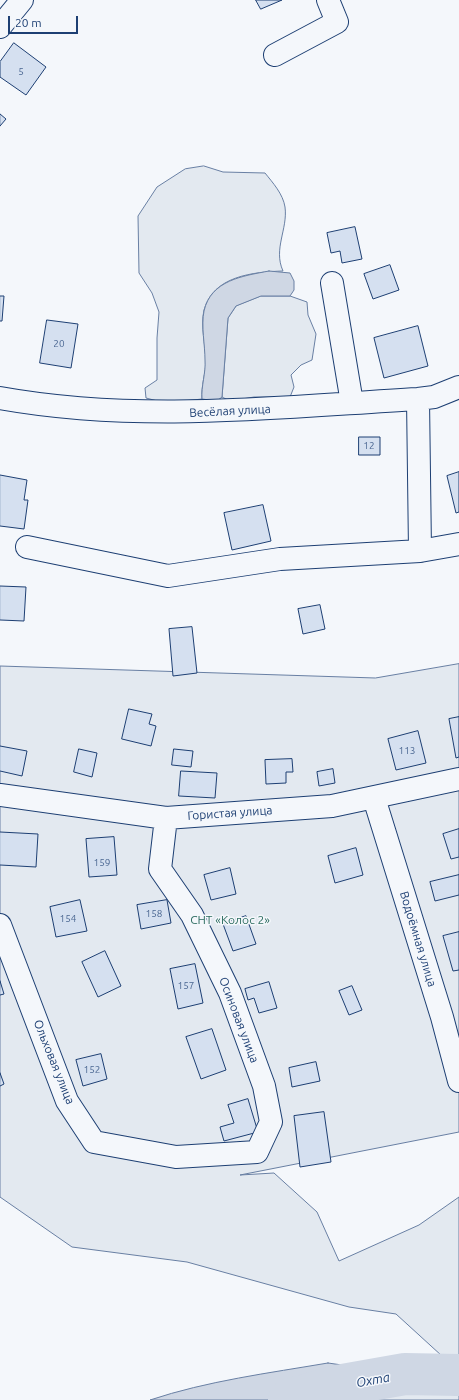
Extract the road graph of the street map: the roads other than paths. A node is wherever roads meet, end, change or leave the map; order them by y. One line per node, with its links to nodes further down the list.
1 (22, 0): 3 (street)
2 (328, 0): 4 (street)
3 (0, 27)
4 (275, 56)
5 (332, 283): 9 (street)
6 (459, 387): 8 (street, Весёлая улица)
7 (0, 398): 9 (street, Весёлая улица)
8 (418, 399): 9 (street, Весёлая улица); 12 (street)
9 (352, 403)
10 (459, 544): 12 (street)
11 (27, 547): 12 (street)
12 (420, 551)
13 (459, 779): 15 (street, Гористая улица)
14 (0, 795): 16 (street, Гористая улица)
15 (374, 798): 16 (street, Гористая улица); 18 (street, Водоёмная улица)
16 (166, 818): 19 (street, Осиновая улица)
17 (0, 925): 19 (street, Ольховая улица)
18 (459, 1080)
19 (176, 1157)

